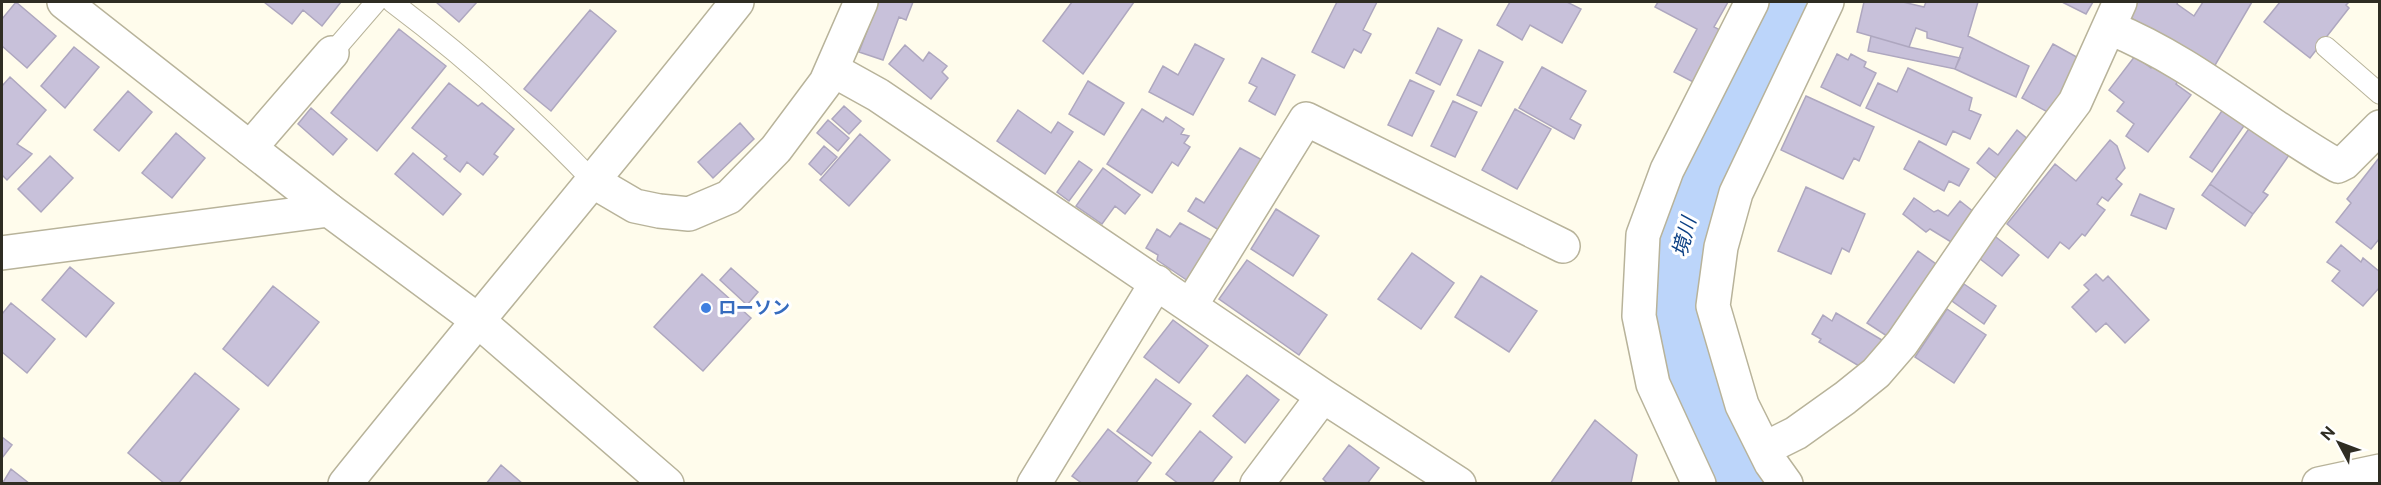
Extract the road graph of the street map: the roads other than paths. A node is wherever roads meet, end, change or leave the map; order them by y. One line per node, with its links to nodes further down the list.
1 (64, 2): 14 (street)
2 (376, 2): 10 (lane)
3 (392, 2): 15 (lane)
4 (737, 2): 15 (street)
5 (861, 2): 11 (street)
6 (1752, 2): 30 (street)
7 (1827, 2): 23 (street)
8 (2115, 15): 13 (street); 23 (street)
9 (2326, 47): 12 (lane)
10 (332, 53): 14 (street)
11 (833, 70): 15 (street); 19 (street)
12 (2379, 94)
13 (2379, 127)
14 (250, 148): 16 (street)
15 (594, 182): 21 (street)
16 (328, 210): 18 (street); 21 (street)
17 (1563, 246): 20 (street)
18 (2, 253)
19 (1157, 282): 20 (street); 27 (street)
20 (1191, 305): 22 (street)
21 (476, 319): 25 (street); 26 (street)
22 (1323, 396): 28 (street); 29 (street)
23 (1764, 449): 31 (street)
24 (2379, 471): 32 (street)
25 (345, 483)
26 (667, 483)
27 (1034, 483)
28 (1257, 483)
29 (1459, 483)
30 (1699, 483)
31 (1786, 483)
32 (2319, 483)

